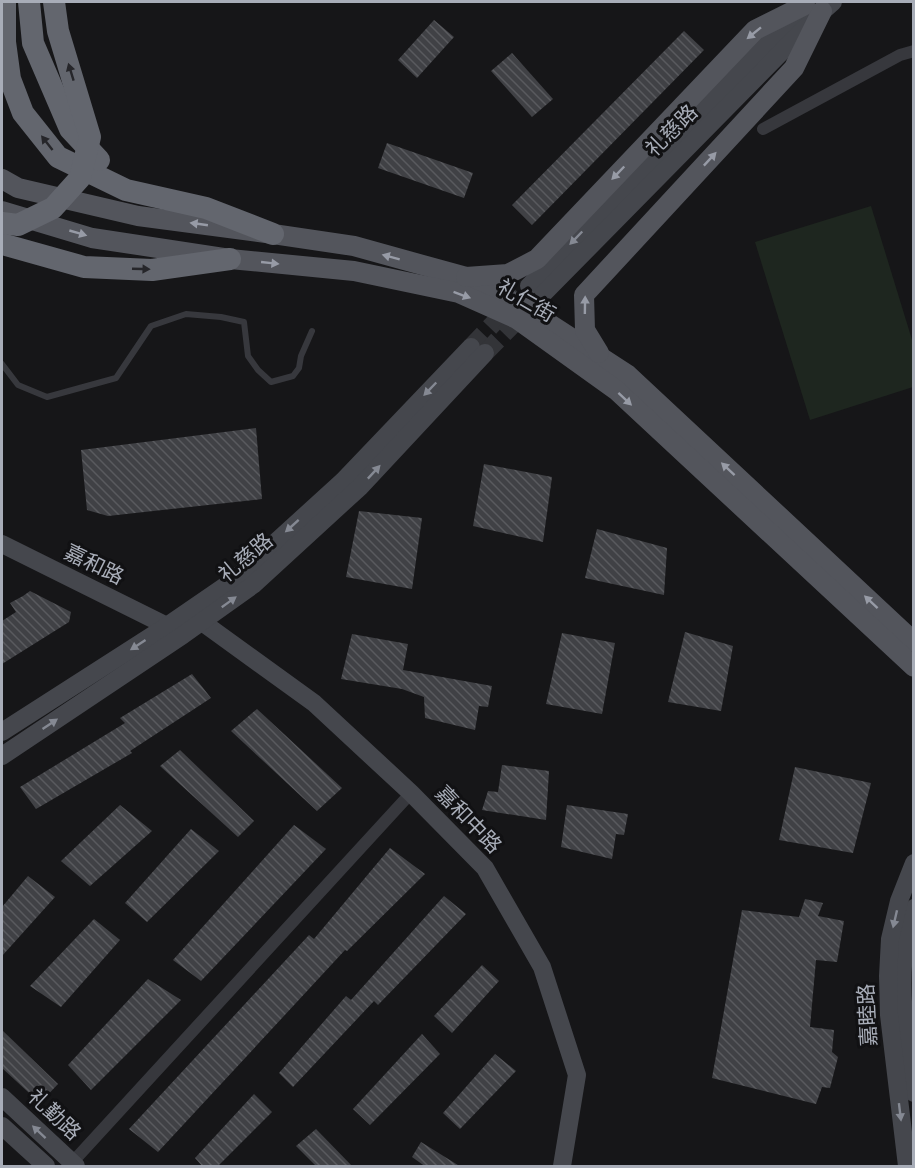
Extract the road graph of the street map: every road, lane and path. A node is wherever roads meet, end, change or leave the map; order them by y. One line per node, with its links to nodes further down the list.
1 (5, 2): 8 (highway, one-way to 1)
2 (29, 2): 8 (highway)
3 (54, 2): 10 (highway, one-way to 3, bridge)
4 (817, 5): 14 (main road, one-way to 14); 15 (main road, 礼慈路); 17 (main road, one-way to 4)
5 (914, 51): 6 (street)
6 (763, 129)
7 (2, 179): 11 (main road, 礼仁街, one-way to 7)
8 (126, 190): 11 (highway)
9 (2, 211): 13 (main road, 礼仁街, one-way to 13)
10 (2, 223)
11 (273, 234): 14 (main road, 礼仁街, one-way to 11)
12 (2, 244): 13 (highway, one-way to 13)
13 (230, 259): 23 (main road, 礼仁街, one-way to 23)
14 (466, 277): 17 (main road, 礼仁街)
15 (536, 290)
16 (312, 331): 18 (lane)
17 (602, 358): 22 (main road, 礼仁街, one-way to 17)
18 (2, 364)
19 (2, 544): 21 (main road, 嘉和路)
20 (202, 622): 21 (main road, 礼慈路, one-way to 21); 25 (main road, 礼慈路, one-way to 20); 26 (main road, 嘉和中路)
21 (167, 626): 24 (main road, 礼慈路, one-way to 24)
22 (914, 642)
23 (914, 667)
24 (2, 732)
25 (2, 756)
26 (411, 793): 32 (street); 34 (main road, 嘉和中路)
27 (914, 863): 35 (main road, 嘉睦路, one-way to 35)
28 (914, 908): 29 (main road, 嘉睦路)
29 (914, 1093)
30 (2, 1097): 32 (main road, 礼勤路, one-way to 30)
31 (2, 1126): 33 (main road, 礼勤路)
32 (73, 1165)
33 (46, 1167)
34 (562, 1167)
35 (907, 1167)

